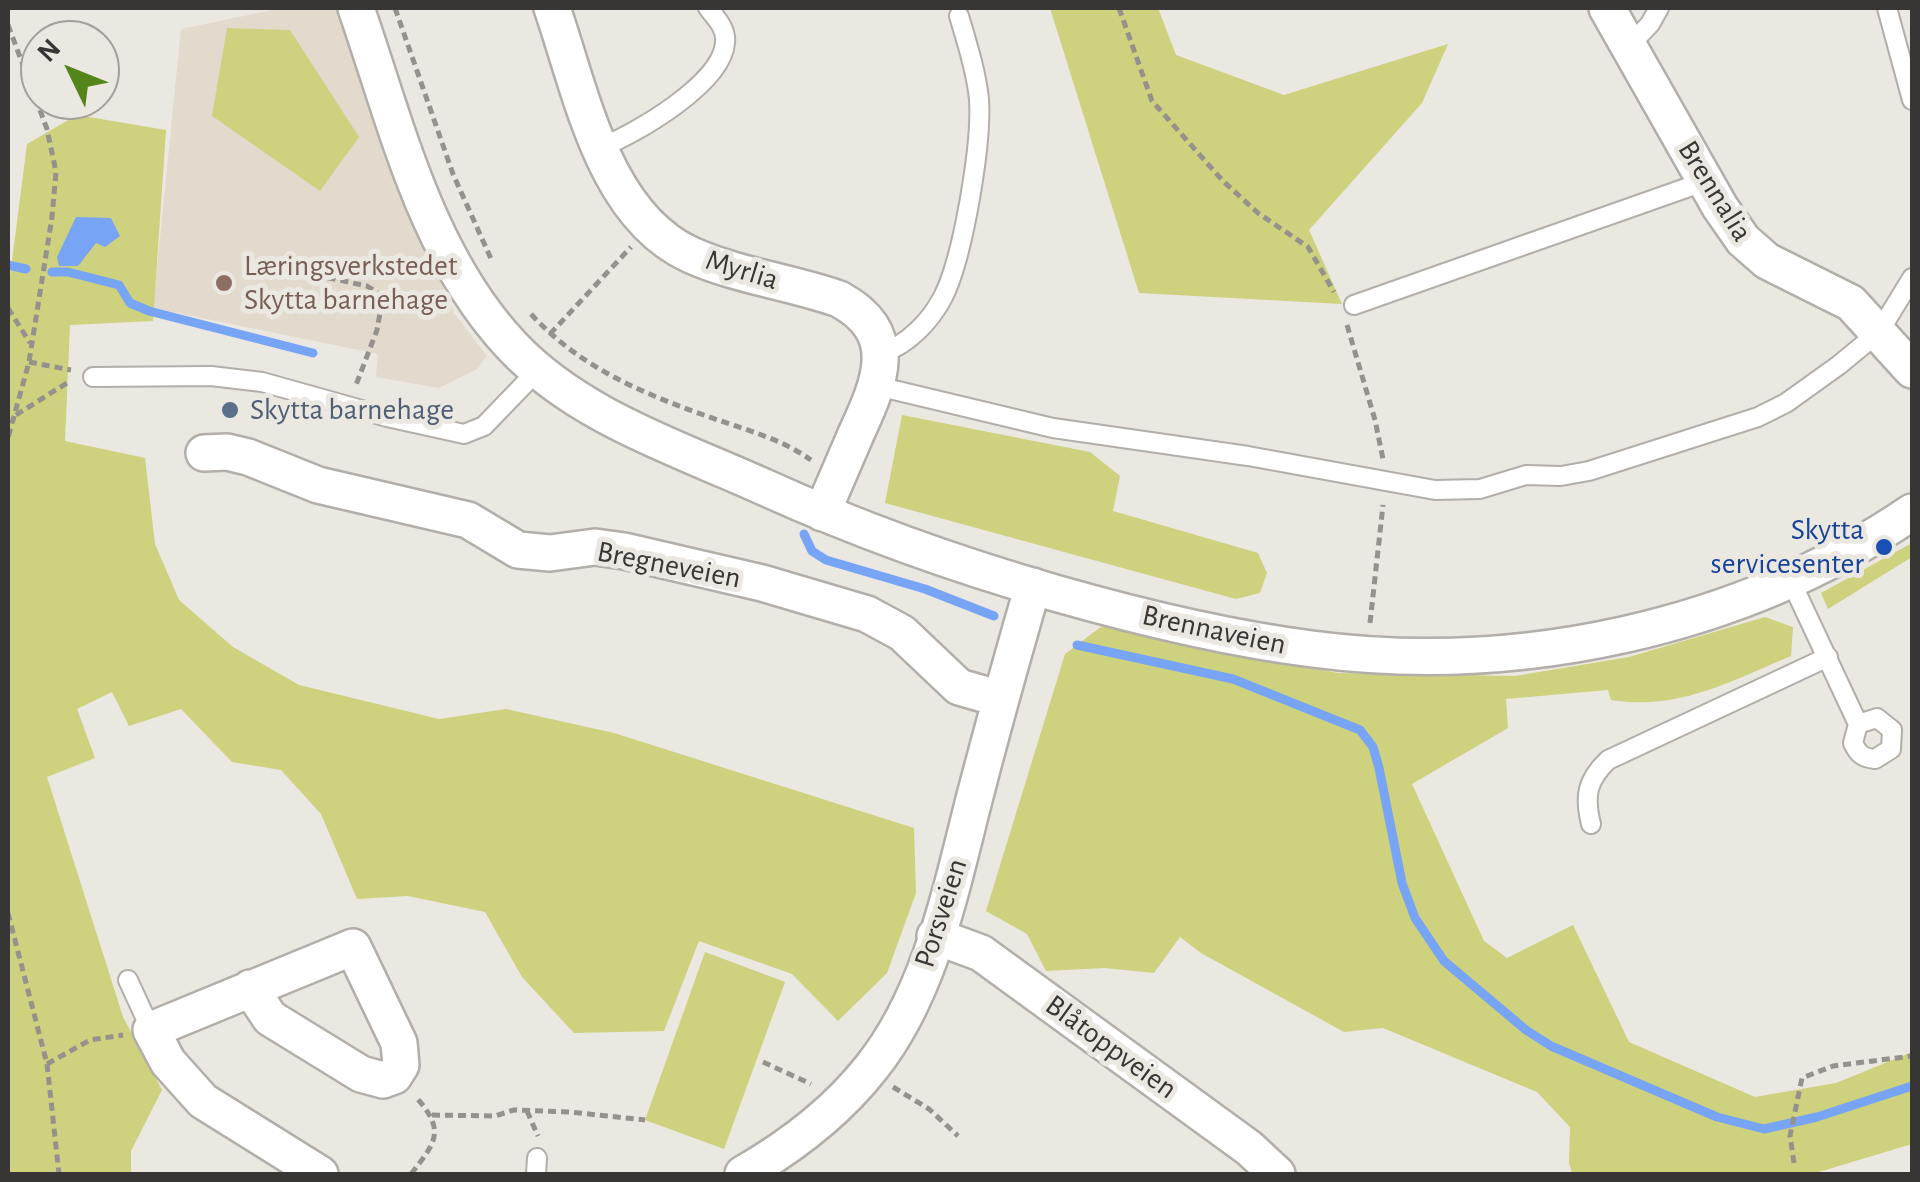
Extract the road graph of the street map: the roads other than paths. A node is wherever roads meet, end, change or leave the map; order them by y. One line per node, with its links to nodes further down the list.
1 (356, 8): 15 (street, Brennaveien)
2 (552, 8): 10 (street, Myrlia)
3 (708, 8): 10 (lane)
4 (1607, 8): 8 (street, Brennalia)
5 (1659, 8): 8 (lane)
6 (1887, 8): 9 (lane)
7 (959, 16): 16 (lane)
8 (1628, 46): 11 (street, Brennalia)
9 (1912, 100)
10 (600, 148): 16 (street, Myrlia)
11 (1706, 181): 13 (lane); 14 (street, Brennalia)
12 (1912, 278): 14 (lane)
13 (1348, 307)
14 (1879, 332): 16 (lane); 17 (street, Brennalia)
15 (538, 370): 18 (lane); 21 (street, Brennaveien)
16 (879, 370): 21 (street)
17 (1912, 370)
18 (87, 375)
19 (204, 453): 25 (street, Bregneveien)
20 (1912, 512): 22 (street, Brennaveien)
21 (822, 513): 23 (street, Brennaveien)
22 (1790, 579): 23 (street, Brennaveien); 24 (lane)
23 (1033, 586): 25 (street, Porsveien)
24 (1828, 657): 26 (lane); 27 (lane)
25 (1001, 699): 28 (street, Porsveien)
26 (1858, 724)
27 (1591, 824)
28 (935, 936): 33 (street, Porsveien); 34 (street, Blåtoppveien)
29 (128, 980): 31 (lane)
30 (250, 988): 30 (street); 31 (street)
31 (151, 1030): 32 (street)
32 (320, 1174)
33 (743, 1174)
34 (1277, 1174)

